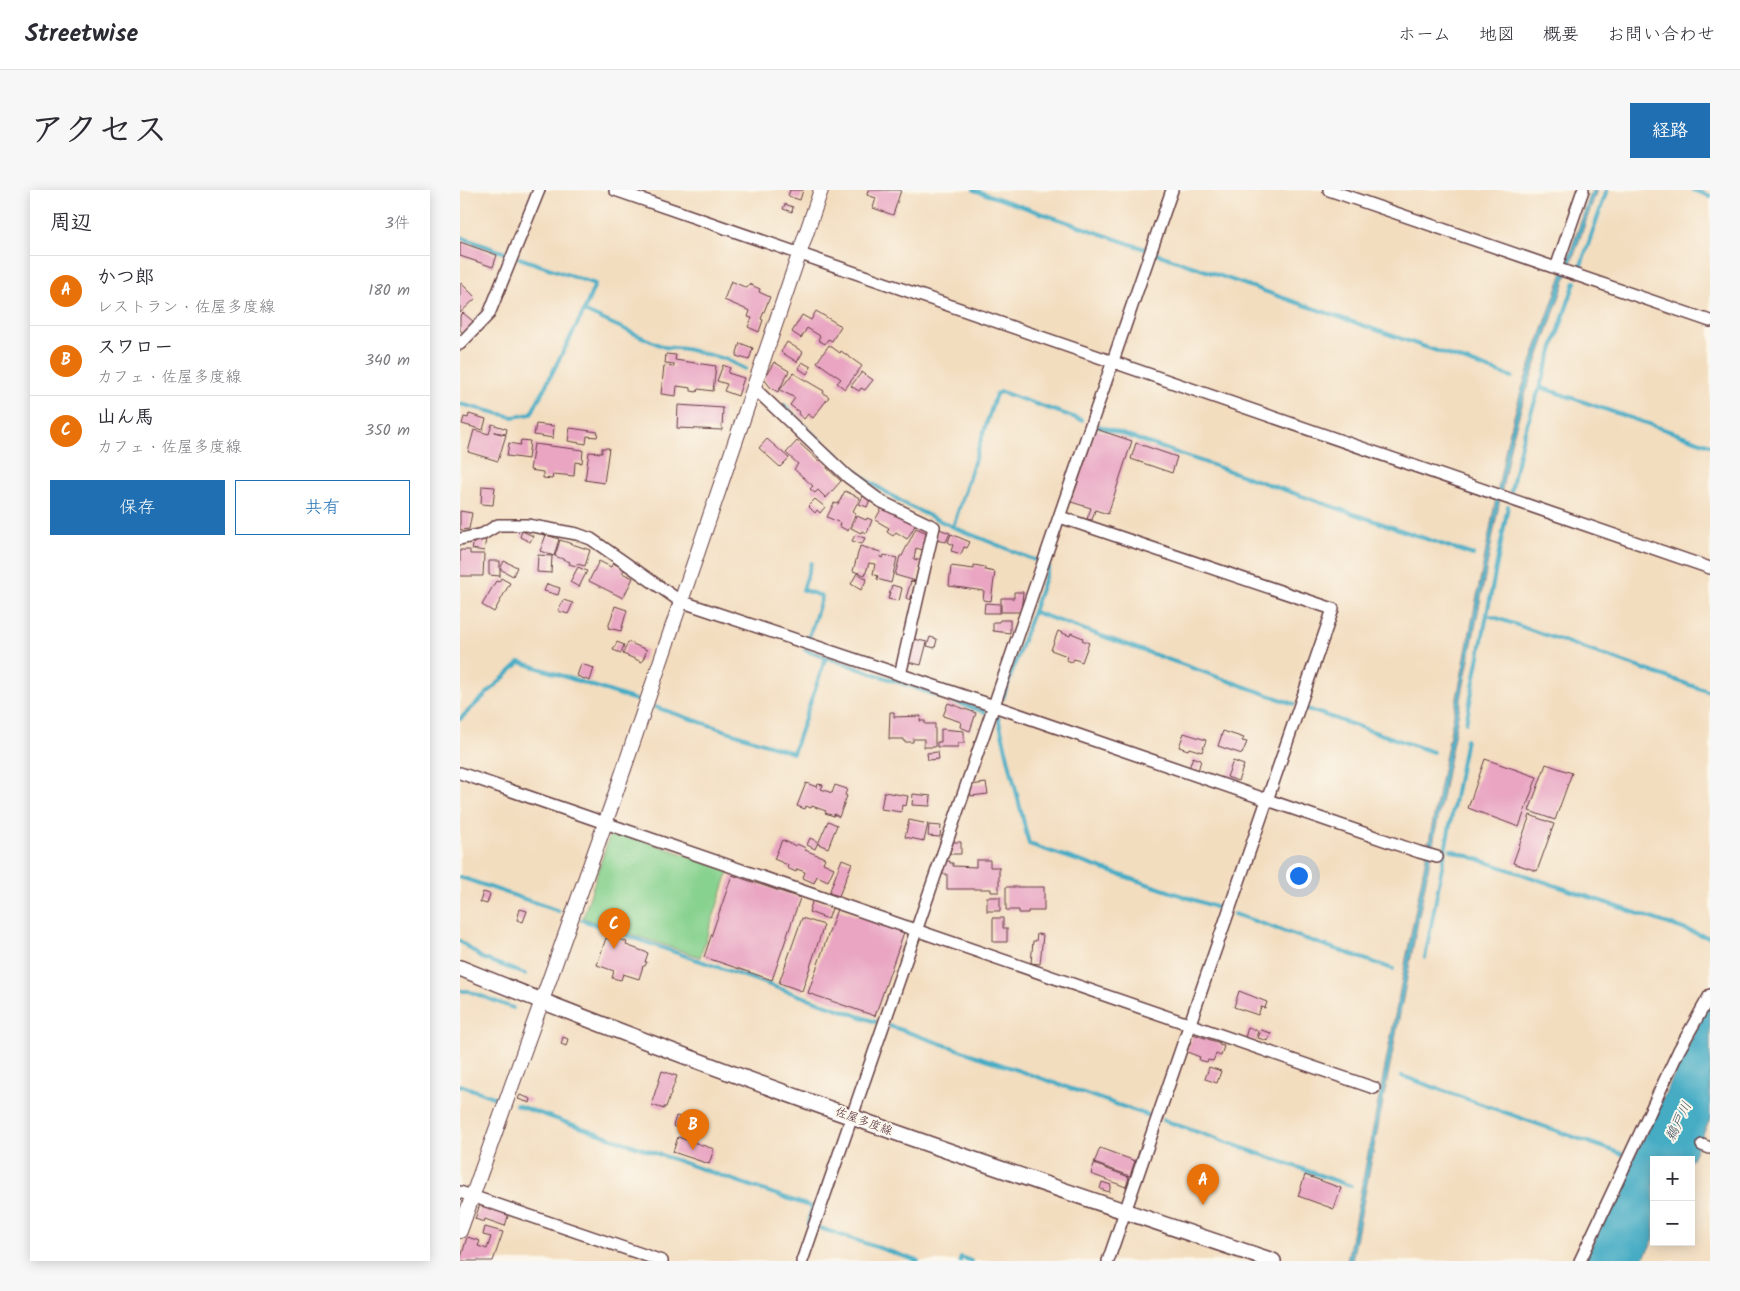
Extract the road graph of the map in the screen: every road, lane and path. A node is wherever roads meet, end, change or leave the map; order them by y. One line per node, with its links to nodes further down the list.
1 (539, 190): 10 (street)
2 (614, 190): 7 (street)
3 (821, 190): 7 (street)
4 (1172, 190): 11 (street)
5 (1329, 190): 8 (street)
6 (1584, 190): 8 (street)
7 (799, 255): 11 (street); 12 (street)
8 (1562, 270): 9 (street)
9 (1710, 321)
10 (460, 344)
11 (1112, 361): 13 (street); 15 (street)
12 (753, 387): 16 (street); 17 (street)
13 (1060, 517): 18 (street); 20 (street)
14 (460, 539): 16 (street)
15 (1710, 568)
16 (680, 601): 17 (street); 21 (street)
17 (900, 675): 18 (street)
18 (994, 706): 20 (street); 23 (street)
19 (460, 773): 21 (street)
20 (1268, 800): 22 (street); 27 (street)
21 (604, 823): 23 (street); 26 (street)
22 (1437, 857)
23 (917, 930): 27 (street); 29 (street)
24 (460, 968): 26 (main road, 佐屋多度線)
25 (1710, 995): 37 (street)
26 (541, 1002): 29 (main road, 佐屋多度線); 30 (street)
27 (1189, 1025): 28 (street); 31 (street)
28 (1374, 1088)
29 (852, 1118): 31 (main road, 佐屋多度線); 34 (street)
30 (466, 1194): 32 (street); 33 (street)
31 (1125, 1212): 35 (street); 36 (main road, 佐屋多度線)
32 (460, 1231)
33 (662, 1261)
34 (802, 1261)
35 (1108, 1261)
36 (1273, 1261)
37 (1580, 1261)

